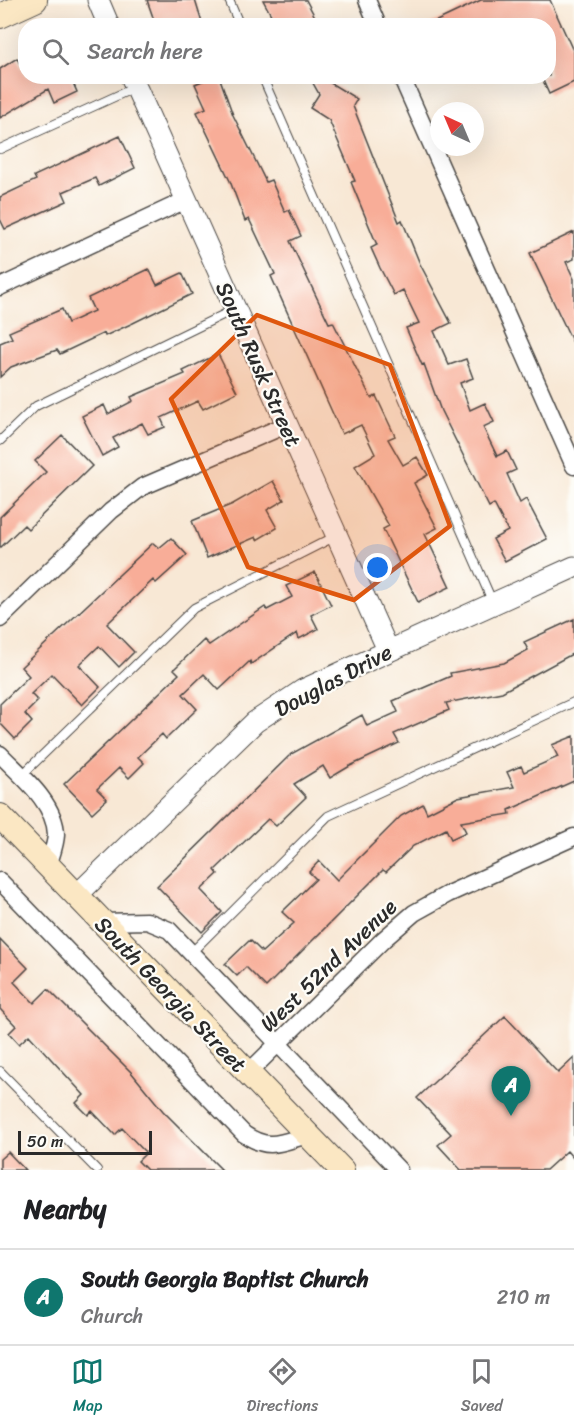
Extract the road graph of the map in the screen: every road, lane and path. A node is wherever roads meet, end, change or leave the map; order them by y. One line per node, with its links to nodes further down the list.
1 (35, 0): 5 (main road)
2 (98, 0): 6 (street)
3 (229, 0): 7 (lane)
4 (367, 0): 8 (street)
5 (0, 16)
6 (106, 18)
7 (237, 18)
8 (375, 18)
9 (130, 84): 13 (lane)
10 (135, 84): 14 (street, South Rusk Street)
11 (266, 84): 22 (lane)
12 (405, 84): 19 (street)
13 (0, 149)
14 (186, 200): 15 (street); 16 (street, South Rusk Street)
15 (0, 287)
16 (235, 309): 17 (street, South Rusk Street); 18 (lane)
17 (286, 425): 20 (street, South Rusk Street); 23 (street)
18 (0, 441)
19 (574, 466)
20 (336, 536): 24 (street, South Rusk Street); 27 (lane)
21 (574, 567): 22 (street, Douglas Drive)
22 (493, 603): 24 (street, Douglas Drive)
23 (0, 619)
24 (388, 650): 32 (street, Douglas Drive)
25 (574, 702): 34 (lane)
26 (0, 754): 27 (street)
27 (21, 776): 30 (street)
28 (0, 816): 30 (main road, South Georgia Street)
29 (574, 837): 35 (street, West 52nd Avenue)
30 (48, 866): 32 (main road, South Georgia Street)
31 (0, 881): 38 (street)
32 (76, 896): 33 (main road, South Georgia Street)
33 (102, 922): 34 (street); 37 (main road, South Georgia Street)
34 (191, 953): 35 (street)
35 (277, 1045): 37 (street, West 52nd Avenue); 41 (street)
36 (0, 1071): 39 (lane)
37 (248, 1073): 38 (main road, South Georgia Street)
38 (307, 1135): 40 (main road, South Georgia Street)
39 (97, 1170)
40 (342, 1170)
41 (399, 1170)

